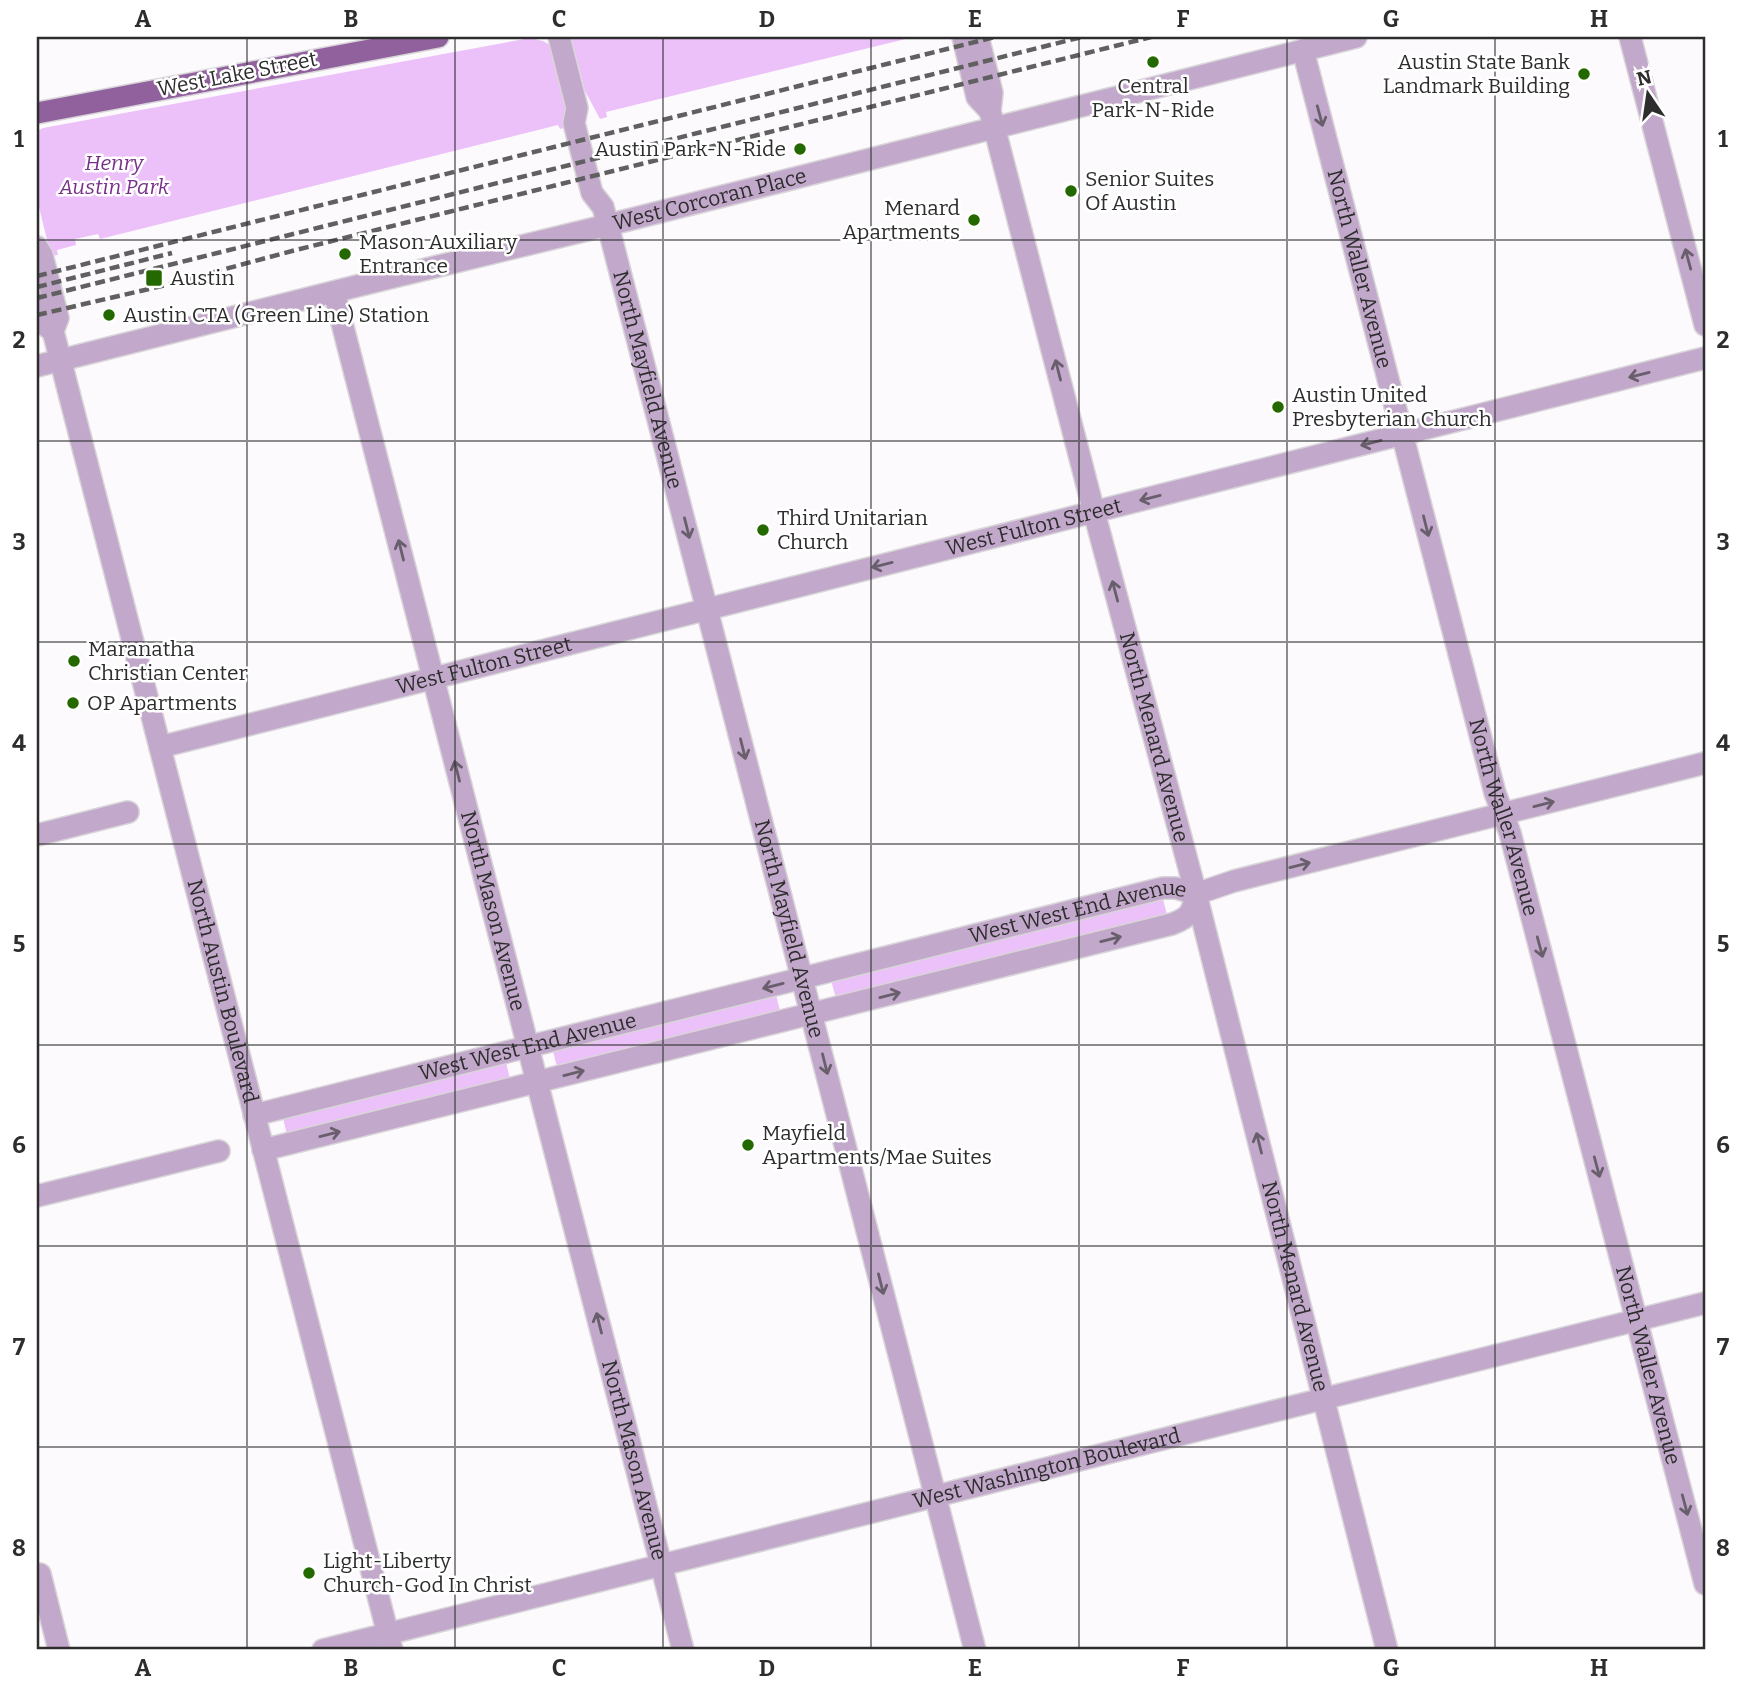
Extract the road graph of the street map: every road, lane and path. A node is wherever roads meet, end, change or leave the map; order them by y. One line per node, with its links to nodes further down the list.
1 (438, 37): 8 (main road, West Lake Street)
2 (559, 37): 10 (street, North Mayfield Avenue)
3 (963, 37): 9 (street, North Menard Avenue)
4 (978, 37): 9 (street, North Menard Avenue)
5 (1356, 37): 7 (street, West Corcoran Place)
6 (1630, 37): 14 (street, one-way to 6)
7 (1303, 50): 9 (street, West Corcoran Place); 19 (street, North Waller Avenue, one-way to 19)
8 (37, 113)
9 (992, 119): 10 (street, West Corcoran Place); 20 (street, North Menard Avenue, one-way to 9)
10 (606, 216): 12 (street, West Corcoran Place); 21 (street, North Mayfield Avenue, one-way to 21)
11 (37, 247): 15 (street, North Austin Boulevard)
12 (334, 292): 17 (street, West Corcoran Place); 22 (street, North Mason Avenue, one-way to 12)
13 (37, 303): 15 (street, North Austin Boulevard)
14 (1705, 325)
15 (53, 331): 17 (street, North Austin Boulevard)
16 (1705, 358): 19 (street, West Fulton Street, one-way to 19)
17 (61, 360): 18 (street, West Corcoran Place); 23 (street, North Austin Boulevard)
18 (37, 366)
19 (1403, 435): 20 (street, West Fulton Street, one-way to 20); 26 (street, North Waller Avenue, one-way to 26)
20 (1094, 512): 21 (street, West Fulton Street, one-way to 21); 28 (street, North Menard Avenue, one-way to 20)
21 (707, 609): 22 (street, West Fulton Street); 29 (street, North Mayfield Avenue, one-way to 29)
22 (433, 677): 23 (street, West Fulton Street); 31 (street, North Mason Avenue, one-way to 22)
23 (160, 747): 33 (street, North Austin Boulevard)
24 (1705, 763): 26 (street, one-way to 24)
25 (128, 812): 27 (street)
26 (1504, 815): 28 (street, one-way to 26); 38 (street, North Waller Avenue, one-way to 38)
27 (37, 835)
28 (1196, 894): 29 (street, West West End Avenue); 30 (street, West West End Avenue, one-way to 28); 39 (street, North Menard Avenue, one-way to 28)
29 (802, 978): 30 (street, North Mayfield Avenue); 31 (street, West West End Avenue, one-way to 31)
30 (812, 1014): 32 (street, West West End Avenue, one-way to 30); 40 (street, North Mayfield Avenue, one-way to 40)
31 (528, 1047): 32 (street, North Mason Avenue); 33 (street, West West End Avenue)
32 (538, 1083): 34 (street, West West End Avenue, one-way to 32); 41 (street, North Mason Avenue, one-way to 32)
33 (254, 1115): 34 (street, North Austin Boulevard)
34 (264, 1150): 44 (street, North Austin Boulevard)
35 (219, 1151): 36 (street)
36 (37, 1196)
37 (1705, 1303): 38 (street, West Washington Boulevard)
38 (1637, 1320): 39 (street, West Washington Boulevard); 43 (street, North Waller Avenue, one-way to 43)
39 (1324, 1399): 40 (street, West Washington Boulevard); 49 (street, North Menard Avenue)
40 (936, 1496): 41 (street, West Washington Boulevard); 48 (street, North Mayfield Avenue)
41 (662, 1565): 44 (street, West Washington Boulevard); 47 (street, North Mason Avenue)
42 (40, 1574): 45 (street)
43 (1705, 1584)
44 (390, 1642): 46 (street, West Washington Boulevard)
45 (59, 1650)
46 (324, 1650)
47 (683, 1650)
48 (975, 1650)
49 (1387, 1650)

